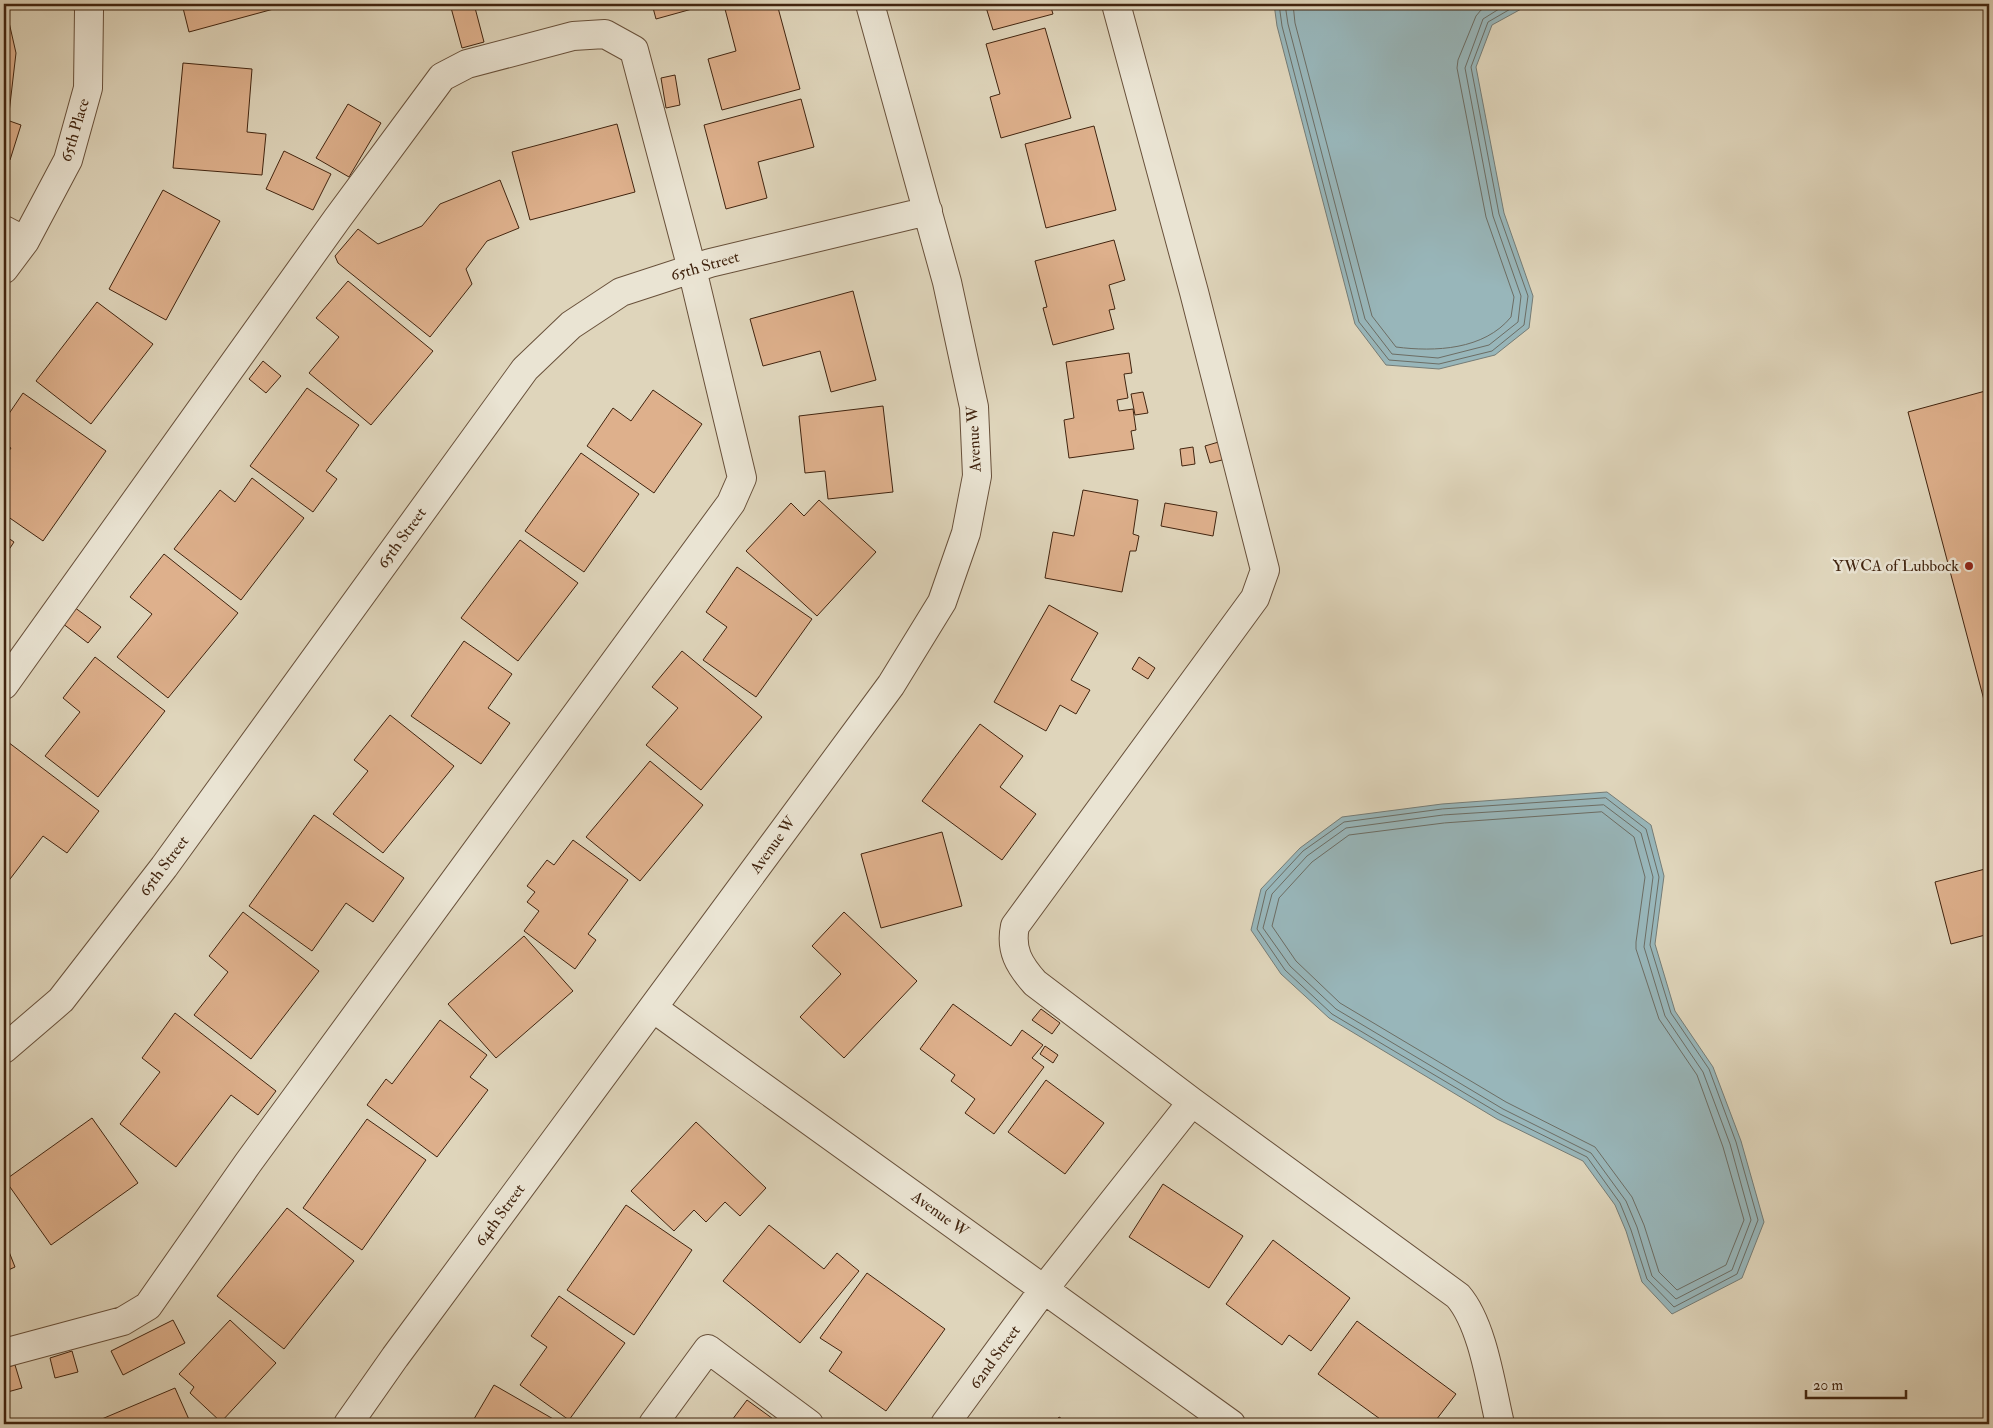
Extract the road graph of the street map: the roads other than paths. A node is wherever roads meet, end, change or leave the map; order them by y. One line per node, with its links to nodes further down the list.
1 (88, 4): 5 (street, 65th Place)
2 (870, 4): 4 (street, Avenue W)
3 (1116, 4): 11 (street)
4 (928, 211): 7 (street, 65th Street); 9 (street, Avenue W)
5 (14, 235): 6 (street, 65th Place)
6 (4, 269)
7 (692, 269): 8 (street); 10 (street, 65th Street); 13 (street)
8 (4, 685)
9 (654, 1008): 12 (street, Avenue W); 14 (street, 64th Street)
10 (4, 1050)
11 (1192, 1102): 12 (street, 62nd Street); 19 (street)
12 (1044, 1289): 17 (street, 62nd Street); 18 (street, Avenue W)
13 (4, 1352)
14 (348, 1424)
15 (653, 1424): 16 (street)
16 (809, 1424)
17 (946, 1424)
18 (1231, 1424)
19 (1500, 1424)

